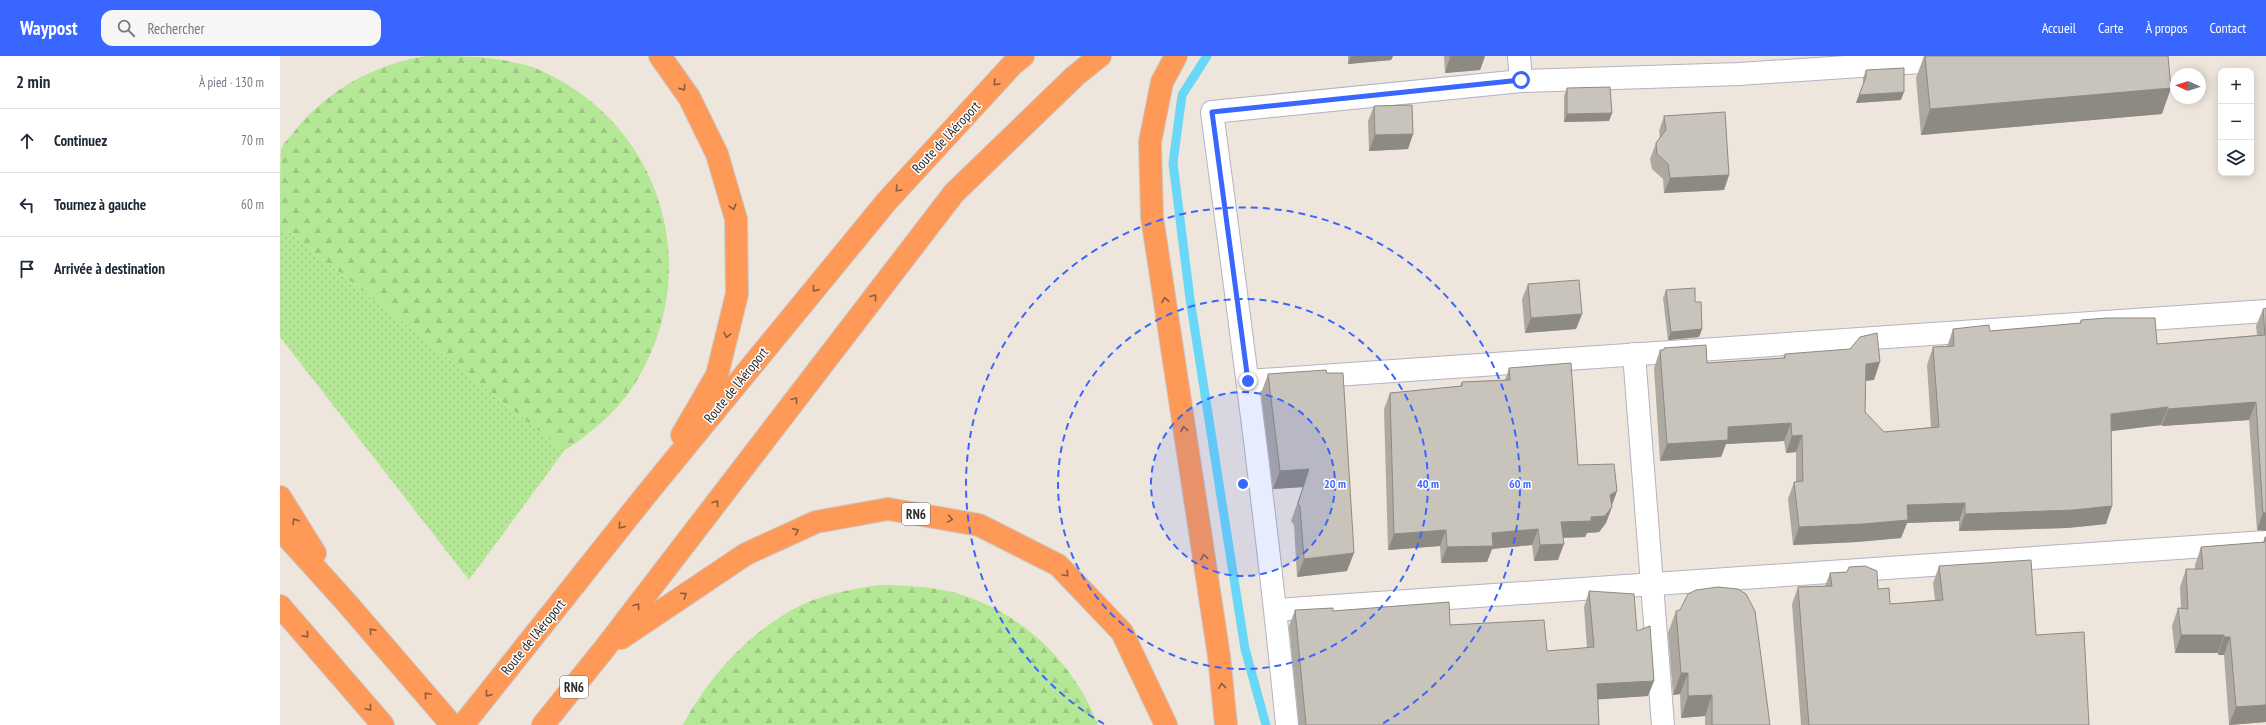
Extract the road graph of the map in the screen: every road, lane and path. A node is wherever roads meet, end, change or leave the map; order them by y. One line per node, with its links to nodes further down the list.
1 (660, 56): 12 (highway, one-way to 12)
2 (1023, 56): 12 (highway, Route de l'Aéroport, one-way to 12)
3 (1100, 56): 20 (highway, one-way to 3)
4 (1176, 56): 26 (highway, one-way to 4)
5 (1519, 56): 8 (street)
6 (2012, 56): 7 (street)
7 (1738, 65): 8 (street)
8 (1521, 80): 11 (street)
9 (2266, 310): 10 (street)
10 (1634, 354): 11 (street); 16 (street)
11 (1248, 381): 19 (street)
12 (645, 496): 23 (highway, Route de l'Aéroport, one-way to 23)
13 (280, 497): 17 (highway, one-way to 13)
14 (280, 529): 17 (highway)
15 (2266, 542): 16 (street)
16 (1652, 584): 19 (street); 28 (street)
17 (345, 601): 22 (highway, one-way to 17)
18 (280, 606): 21 (highway, one-way to 21)
19 (1276, 610): 27 (street)
20 (605, 648): 24 (highway, RN6); 25 (highway, RN6, one-way to 25)
21 (383, 725)
22 (452, 725)
23 (463, 725)
24 (543, 725)
25 (1166, 725)
26 (1226, 725)
27 (1287, 725)
28 (1663, 725)

